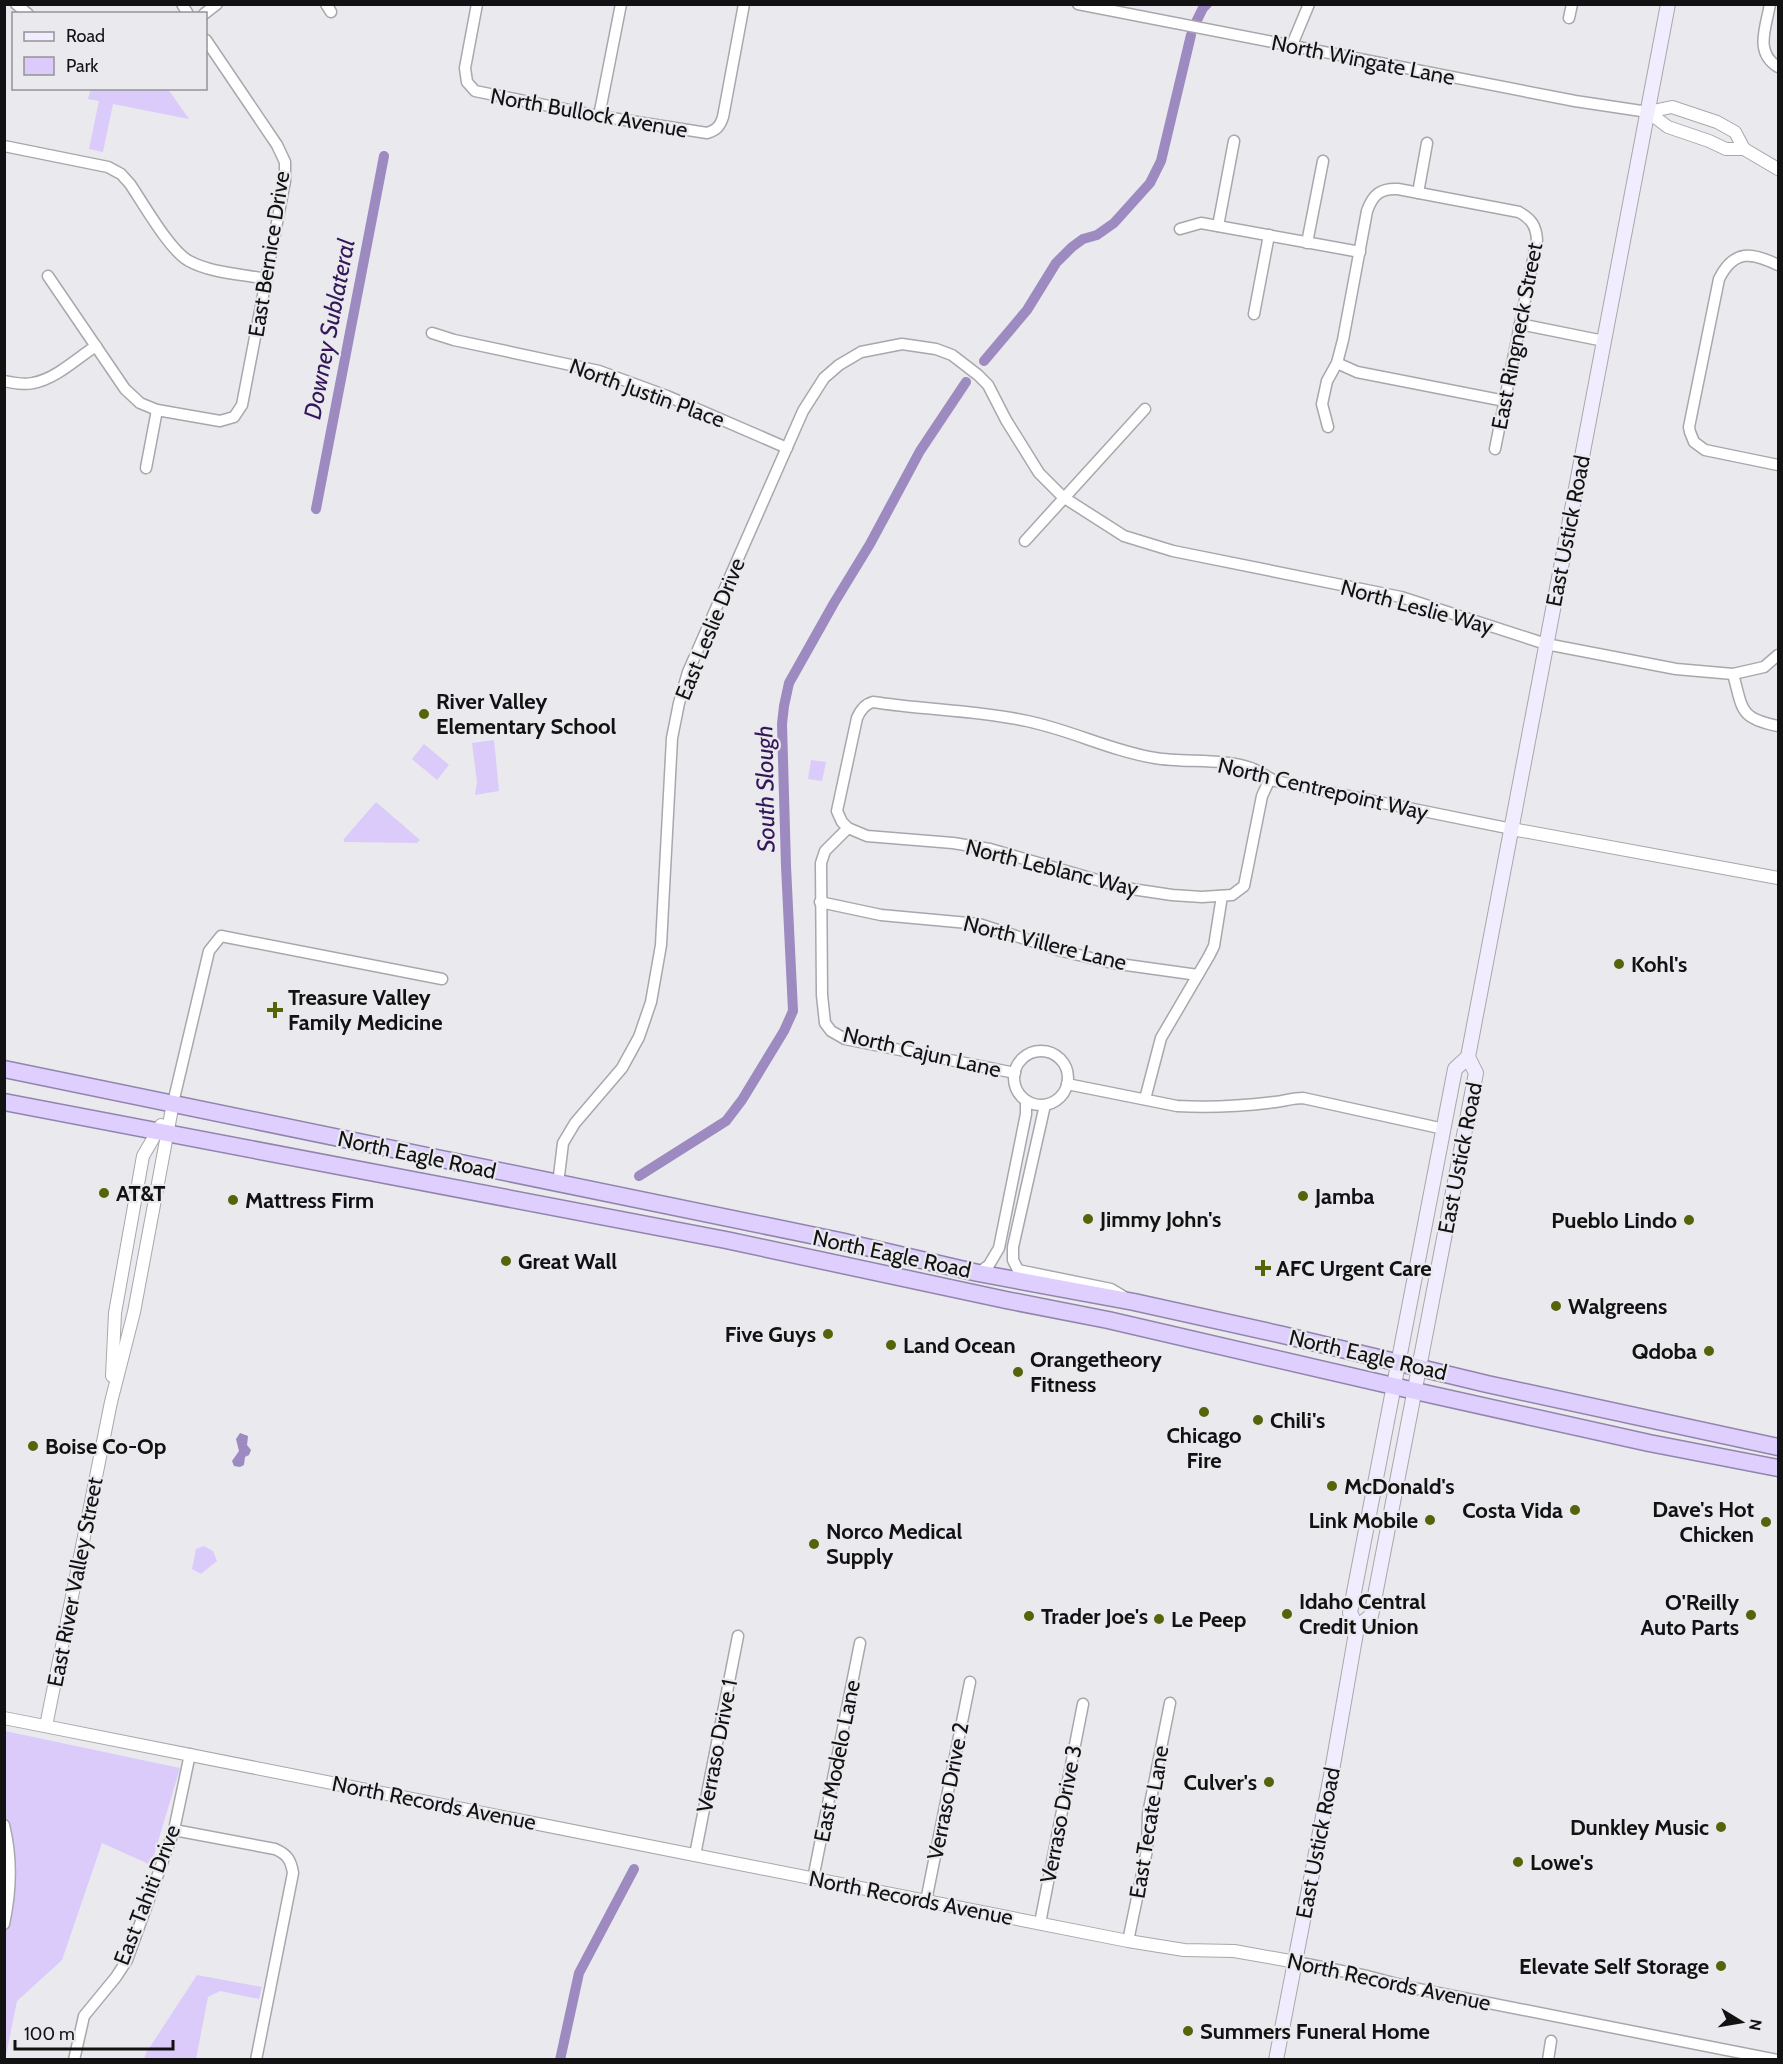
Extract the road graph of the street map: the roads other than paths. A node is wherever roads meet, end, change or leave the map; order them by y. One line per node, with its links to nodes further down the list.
1 (477, 4): 15 (street, North Bullock Avenue)
2 (621, 4): 15 (street)
3 (744, 4): 15 (street, North Bullock Avenue)
4 (1078, 4): 9 (street, North Wingate Lane)
5 (1309, 4): 11 (street)
6 (1572, 4): 10 (street)
7 (1668, 4): 14 (main road, East Ustick Road)
8 (1770, 4): 13 (street)
9 (1103, 7): 14 (street, North Wingate Lane)
10 (1569, 18)
11 (1294, 40)
12 (207, 41): 30 (street, East Bernice Drive)
13 (1779, 67)
14 (1648, 112): 19 (street); 19 (street); 34 (main road, East Ustick Road)
15 (599, 116)
16 (1234, 141): 23 (street)
17 (1427, 143): 22 (street)
18 (4, 146): 30 (street)
19 (1744, 149): 21 (street)
20 (1323, 161): 26 (street)
21 (1779, 169)
22 (1418, 193): 27 (street); 32 (street, East Ringneck Street)
23 (1218, 226): 24 (street); 25 (street)
24 (1180, 229)
25 (1269, 235): 26 (street); 31 (street)
26 (1307, 243): 27 (street)
27 (1360, 252): 36 (street)
28 (1777, 261): 45 (street)
29 (48, 276): 35 (street)
30 (266, 279): 40 (street, East Bernice Drive)
31 (1254, 314)
32 (1520, 324): 34 (street); 39 (street, East Ringneck Street)
33 (432, 333): 43 (street, North Justin Place)
34 (1604, 341): 49 (main road, East Ustick Road)
35 (96, 346): 38 (street); 40 (street)
36 (1337, 363): 39 (street); 42 (street)
37 (978, 375): 43 (street, East Leslie Drive); 47 (street, North Leslie Way)
38 (4, 381)
39 (1505, 400): 44 (street, East Ringneck Street)
40 (157, 410): 46 (street)
41 (1145, 410): 47 (street)
42 (1328, 428)
43 (787, 448): 72 (street, East Leslie Drive)
44 (1496, 449)
45 (1779, 465)
46 (146, 468)
47 (1063, 497): 48 (street); 49 (street, North Leslie Way)
48 (1025, 541)
49 (1546, 644): 51 (street, North Leslie Way); 55 (main road, East Ustick Road)
50 (1779, 655): 51 (street, North Leslie Way)
51 (1733, 674): 52 (street)
52 (1779, 726)
53 (1270, 779): 54 (street, North Centrepoint Way); 55 (street, North Centrepoint Way); 57 (street)
54 (848, 828): 57 (street, North Leblanc Way); 58 (street)
55 (1512, 829): 56 (street, North Centrepoint Way); 61 (main road, East Ustick Road)
56 (1779, 878)
57 (1222, 896): 59 (street)
58 (820, 902): 59 (street, North Villere Lane); 63 (street, North Cajun Lane)
59 (1198, 975): 65 (street)
60 (442, 979): 68 (street, East River Valley Street)
61 (1468, 1057): 70 (main road, East Ustick Road); 79 (main road, East Ustick Road)
62 (4, 1069): 68 (highway, North Eagle Road)
63 (1015, 1073): 64 (street); 66 (street)
64 (1067, 1084): 65 (street); 69 (street)
65 (1145, 1100): 70 (street)
66 (1026, 1101): 69 (street); 75 (street)
67 (4, 1102): 71 (highway, North Eagle Road)
68 (173, 1103): 71 (street, East River Valley Street); 72 (highway, North Eagle Road)
69 (1044, 1105): 77 (street)
70 (1444, 1129): 78 (main road, East Ustick Road)
71 (162, 1133): 73 (highway, North Eagle Road); 82 (street, East River Valley Street); 82 (street, East River Valley Street)
72 (558, 1185): 74 (highway, North Eagle Road)
73 (726, 1240): 74 (highway); 76 (highway, North Eagle Road)
74 (882, 1251): 75 (highway, North Eagle Road)
75 (978, 1273): 76 (highway); 77 (highway, North Eagle Road)
76 (893, 1275): 80 (highway, North Eagle Road)
77 (1134, 1302): 78 (highway, North Eagle Road)
78 (1397, 1362): 79 (highway, North Eagle Road); 80 (main road, East Ustick Road)
79 (1420, 1367): 81 (main road, East Ustick Road); 83 (highway, North Eagle Road)
80 (1393, 1386): 81 (highway, North Eagle Road); 85 (main road, East Ustick Road)
81 (1415, 1391): 84 (highway, North Eagle Road); 85 (main road, East Ustick Road)
82 (111, 1402): 92 (street, East River Valley Street)
83 (1779, 1447)
84 (1779, 1468)
85 (1357, 1627): 102 (main road, East Ustick Road)
86 (738, 1636): 96 (street, Verraso Drive 1)
87 (860, 1643): 97 (street, East Modelo Lane)
88 (970, 1682): 98 (street, Verraso Drive 2)
89 (1170, 1703): 101 (street, East Tecate Lane)
90 (1083, 1704): 100 (street, Verraso Drive 3)
91 (4, 1718): 92 (street, North Records Avenue)
92 (46, 1726): 93 (street, North Records Avenue)
93 (190, 1754): 95 (street, East Tahiti Drive); 96 (street, North Records Avenue)
94 (4, 1825): 99 (street)
95 (174, 1830): 104 (street, East Tahiti Drive); 105 (street)
96 (695, 1856): 97 (street, North Records Avenue)
97 (813, 1879): 98 (street, North Records Avenue)
98 (926, 1901): 100 (street, North Records Avenue)
99 (4, 1923)
100 (1040, 1923): 101 (street, North Records Avenue)
101 (1128, 1941): 102 (street, North Records Avenue)
102 (1296, 1962): 106 (main road, East Ustick Road); 108 (street, North Records Avenue)
103 (1551, 2041): 107 (street)
104 (74, 2060)
105 (256, 2060)
106 (1276, 2060)
107 (1548, 2060)
108 (1777, 2060)

